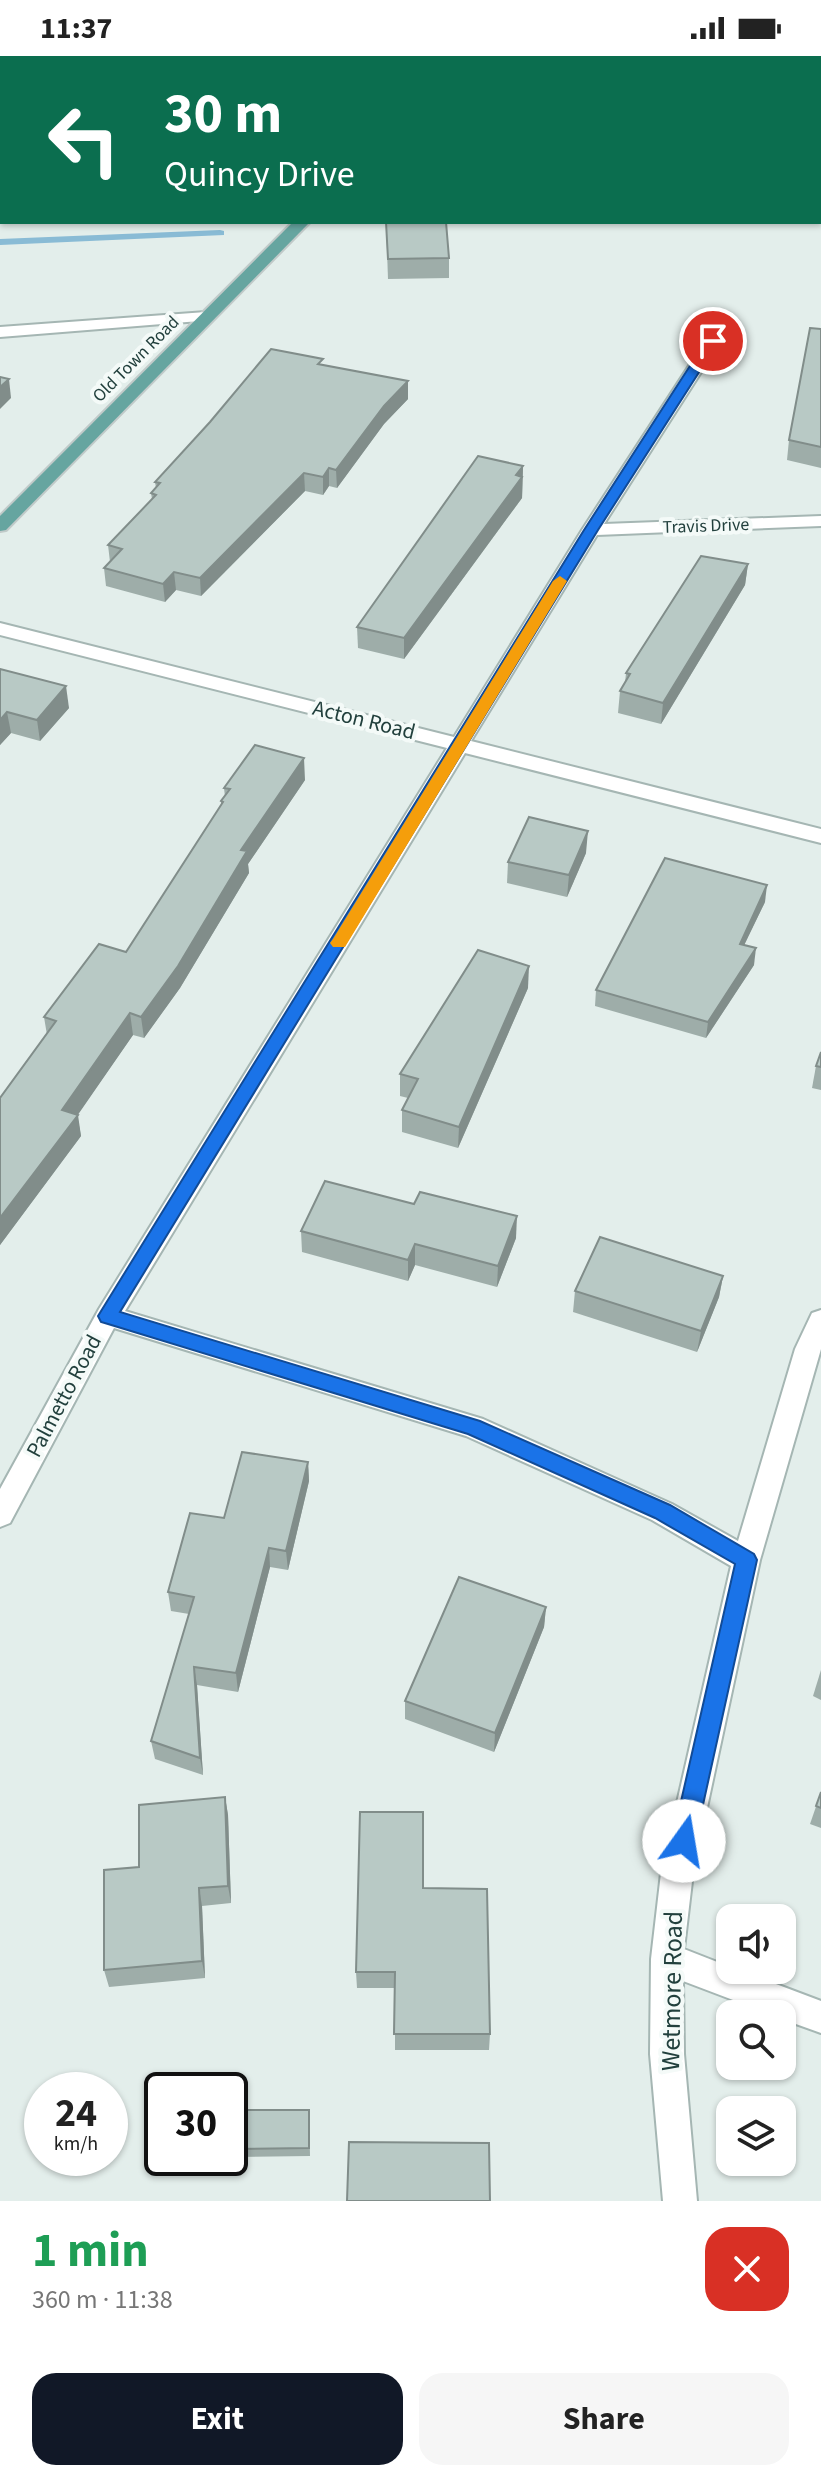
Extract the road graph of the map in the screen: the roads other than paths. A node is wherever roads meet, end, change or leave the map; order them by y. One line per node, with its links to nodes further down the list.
1 (300, 224): 2 (main road, Old Town Road)
2 (206, 317): 3 (street); 6 (main road, Old Town Road)
3 (0, 332)
4 (713, 341): 7 (street, Palmetto Road)
5 (821, 521): 7 (street, Travis Drive)
6 (0, 526)
7 (591, 530): 9 (street, Palmetto Road)
8 (0, 629): 9 (street, Acton Road)
9 (461, 744): 10 (street, Acton Road); 11 (street, Palmetto Road)
10 (821, 836)
11 (108, 1316): 13 (street, Palmetto Road); 14 (street)
12 (821, 1320): 14 (street, Wetmore Road)
13 (0, 1515)
14 (746, 1560): 15 (street, Wetmore Road)
15 (667, 1959): 16 (street); 17 (street, Wetmore Road)
16 (821, 2017)
17 (680, 2201)

